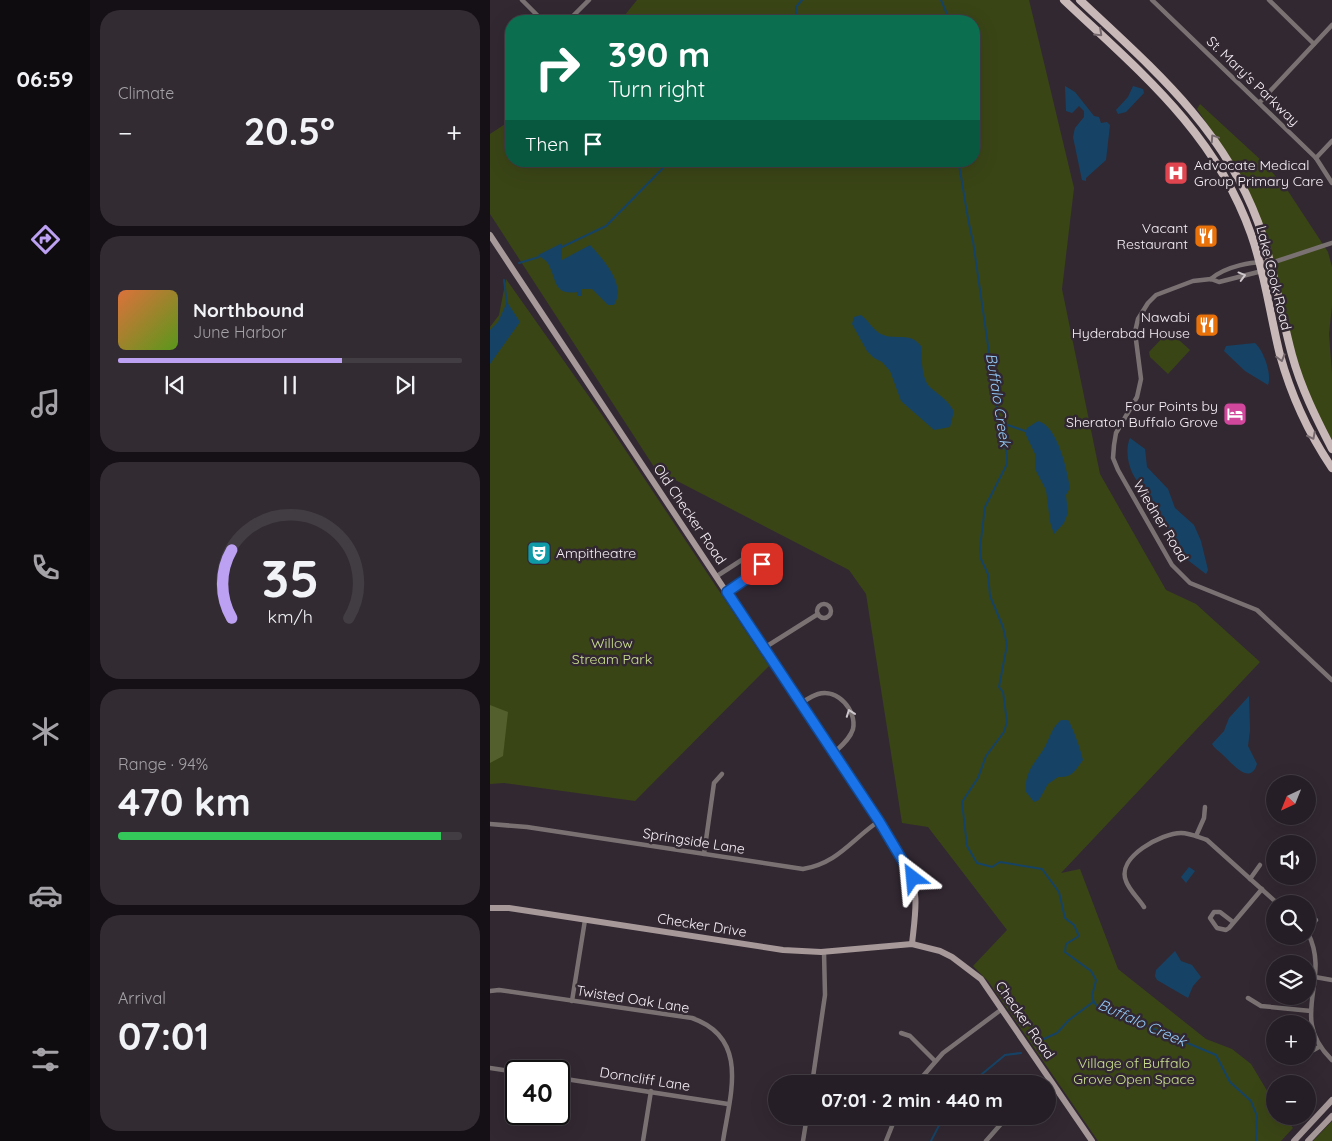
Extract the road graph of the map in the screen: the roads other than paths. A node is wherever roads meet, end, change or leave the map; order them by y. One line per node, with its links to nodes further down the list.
1 (522, 0): 7 (street)
2 (589, 0): 8 (street)
3 (1064, 0): 17 (main road, Lake Cook Road, one-way to 17)
4 (1080, 0): 18 (main road, Lake Cook Road, one-way to 4)
5 (1152, 0): 11 (street, St. Mary's Parkway)
6 (1269, 0): 10 (street)
7 (537, 15)
8 (574, 15)
9 (1332, 25): 10 (street)
10 (1314, 44): 11 (street)
11 (1260, 102): 13 (street, St. Mary's Parkway)
12 (1332, 141): 13 (street)
13 (1316, 158): 14 (street, St. Mary's Parkway)
14 (1332, 183)
15 (490, 235): 23 (street, Old Checker Road)
16 (1332, 243): 18 (street)
17 (1259, 261): 18 (street); 19 (main road, Lake Cook Road); 20 (street)
18 (1271, 262): 19 (street); 21 (main road, Lake Cook Road)
19 (1262, 271): 20 (street, one-way to 19); 22 (main road, Lake Cook Road, one-way to 22)
20 (1210, 279): 27 (street, Wiedner Road)
21 (1332, 449)
22 (1332, 468)
23 (716, 576): 24 (street, Old Checker Road); 24 (street)
24 (727, 592): 26 (street, Old Checker Road)
25 (818, 614): 26 (street)
26 (764, 648): 28 (street, Old Checker Road)
27 (1332, 680)
28 (801, 703): 29 (street, Old Checker Road); 29 (street, one-way to 28)
29 (834, 753): 32 (street, Old Checker Road)
30 (722, 774): 35 (street)
31 (1205, 807): 34 (street)
32 (879, 821): 35 (street, Springside Lane); 44 (street, Old Checker Road)
33 (490, 824): 35 (street, Springside Lane)
34 (1196, 836): 37 (street); 40 (street)
35 (704, 854)
36 (1260, 865): 37 (street)
37 (1250, 879): 38 (street)
38 (1262, 889): 39 (street); 43 (street)
39 (1268, 895)
40 (1144, 906)
41 (490, 908): 42 (street, Checker Drive)
42 (585, 920): 45 (street, Checker Drive); 50 (street)
43 (1233, 922): 43 (street)
44 (912, 944): 45 (street, Checker Drive); 52 (street, Checker Road)
45 (824, 952): 61 (street)
46 (1316, 978): 47 (street)
47 (1332, 980)
48 (490, 991): 50 (street, Twisted Oak Lane)
49 (1248, 998): 53 (street)
50 (572, 1001): 68 (street, Twisted Oak Lane)
51 (1312, 1005): 53 (street)
52 (1002, 1009): 58 (street); 63 (street, Checker Road)
53 (1311, 1011): 55 (street)
54 (901, 1033): 58 (street)
55 (1320, 1047): 56 (street); 57 (street)
56 (1316, 1049)
57 (1332, 1060)
58 (935, 1061): 62 (street)
59 (490, 1068): 60 (street)
60 (505, 1070)
61 (813, 1075)
62 (923, 1075)
63 (1043, 1075)
64 (570, 1080): 65 (street, Dorncliff Lane)
65 (651, 1091): 68 (street, Dorncliff Lane); 73 (street)
66 (1056, 1094): 78 (street, Checker Road)
67 (1332, 1100): 79 (street)
68 (728, 1104): 74 (street, Twisted Oak Lane)
69 (1332, 1116): 80 (street)
70 (806, 1125): 75 (street)
71 (892, 1125): 76 (street)
72 (1000, 1125): 77 (street)
73 (643, 1141)
74 (723, 1141)
75 (803, 1141)
76 (886, 1141)
77 (986, 1141)
78 (1092, 1141)
79 (1294, 1141)
80 (1308, 1141)

